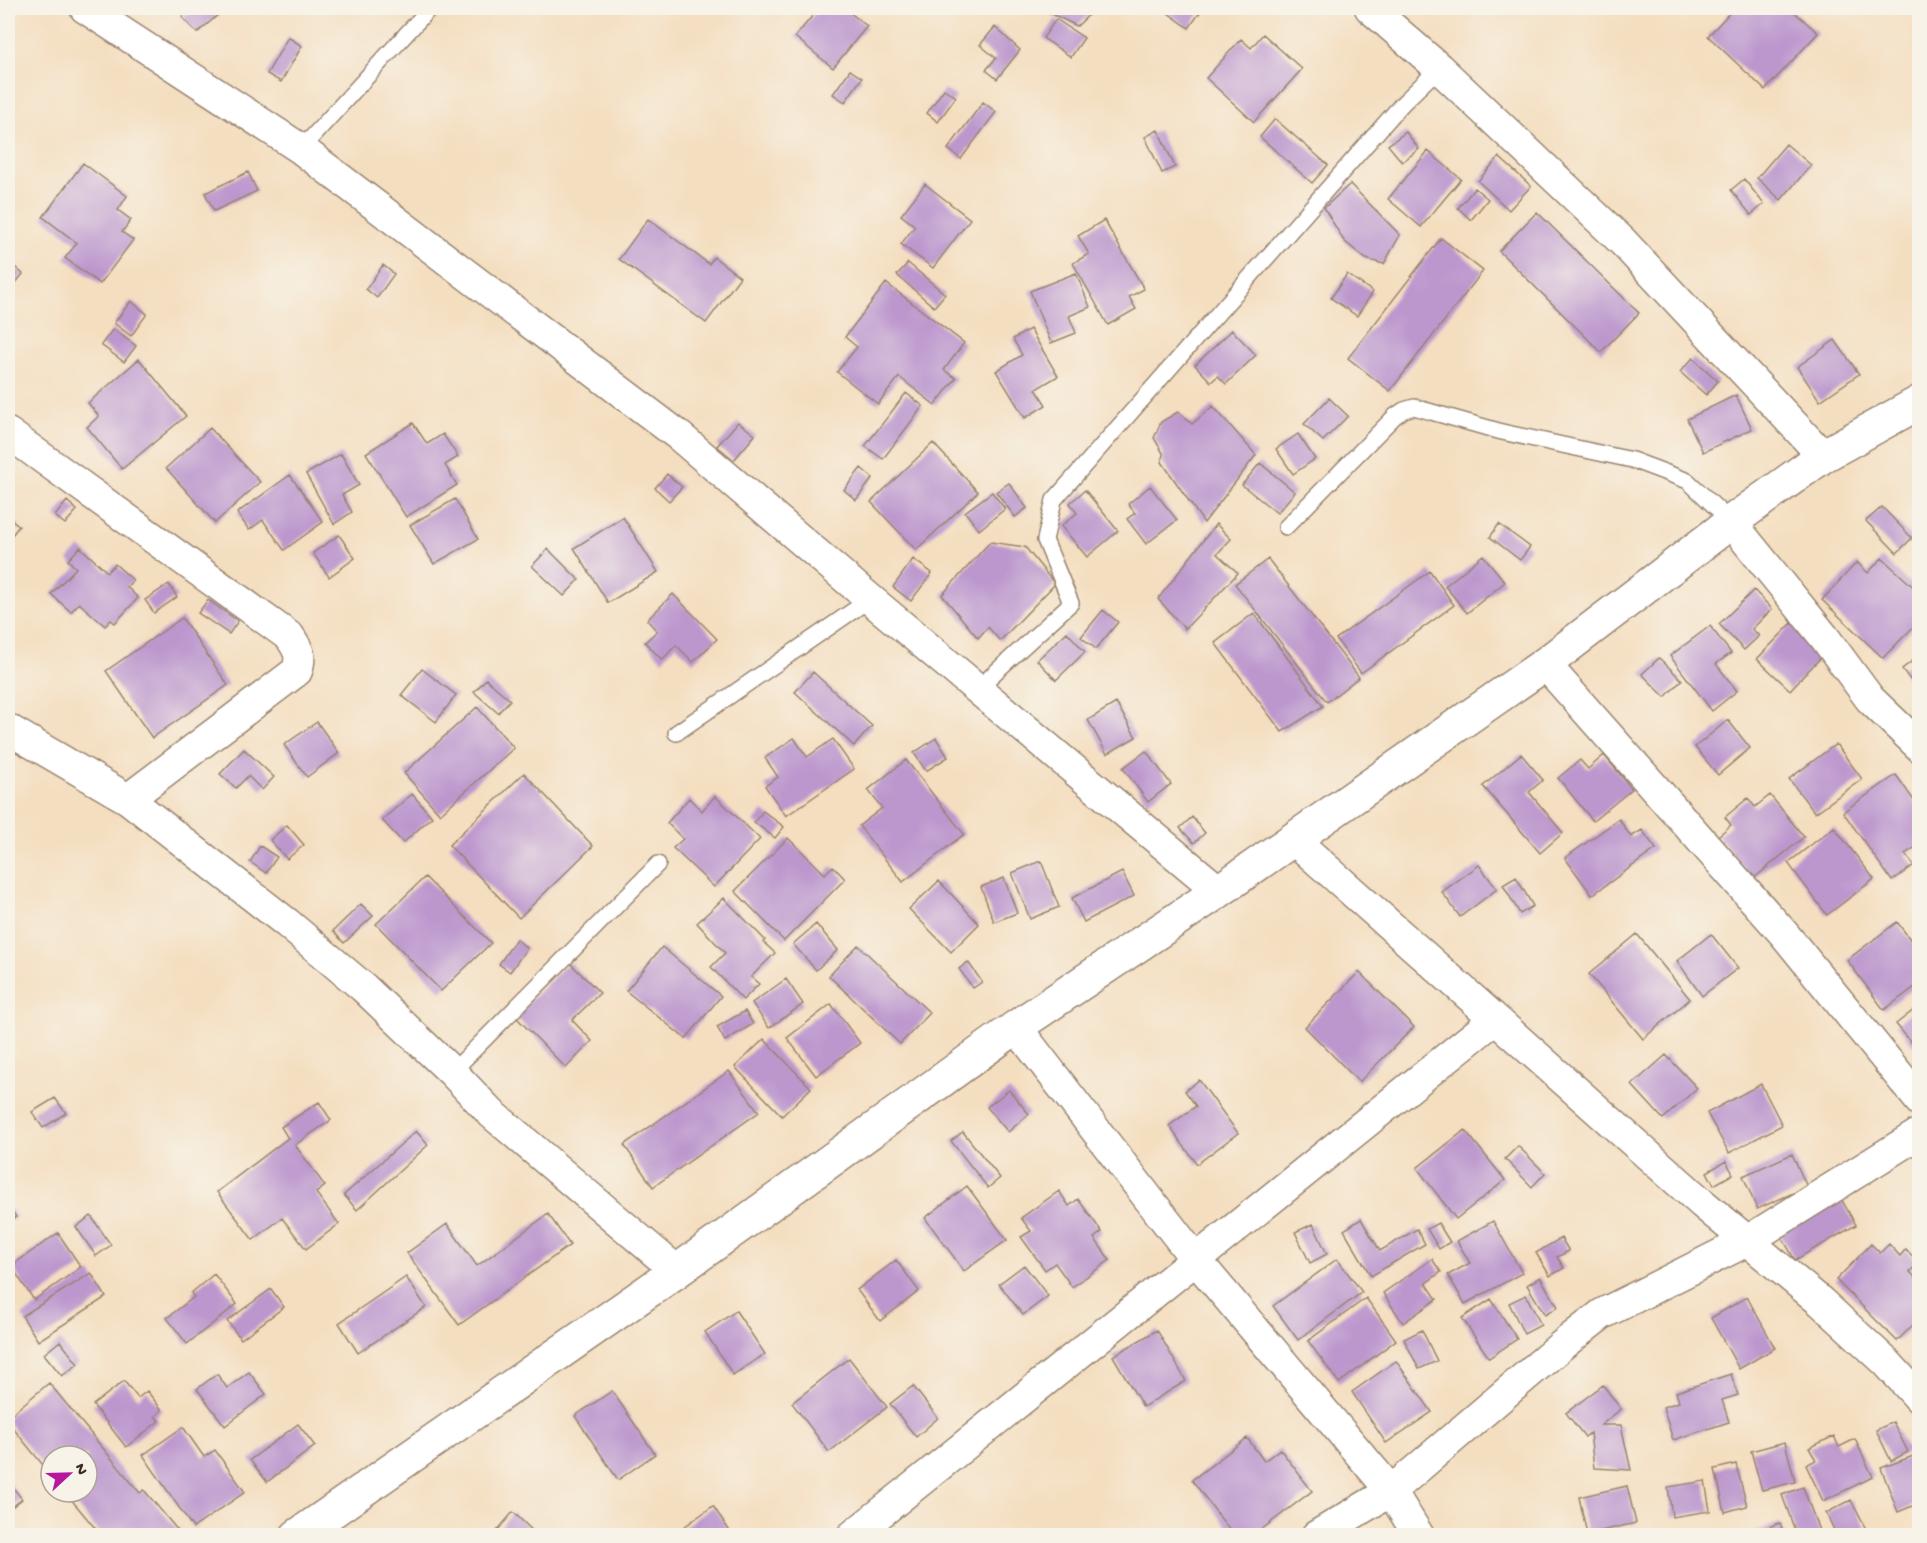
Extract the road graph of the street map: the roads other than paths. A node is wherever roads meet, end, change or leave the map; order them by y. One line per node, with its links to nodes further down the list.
1 (86, 8): 5 (street)
2 (430, 8): 5 (lane)
3 (1370, 8): 4 (street)
4 (1439, 68): 8 (street); 13 (lane)
5 (301, 149): 11 (street)
6 (1919, 402): 8 (street)
7 (8, 433): 17 (street)
8 (1823, 456): 9 (street)
9 (1731, 522): 10 (lane); 12 (street); 16 (street)
10 (1286, 526)
11 (870, 599): 13 (street); 15 (lane)
12 (1545, 663): 18 (street); 24 (street)
13 (977, 689): 20 (street)
14 (8, 729): 17 (street)
15 (676, 733)
16 (1920, 747)
17 (128, 799): 23 (street)
18 (1293, 839): 20 (street); 21 (street)
19 (657, 864): 23 (lane)
20 (1219, 891): 22 (street)
21 (1495, 1019): 26 (street); 27 (street)
22 (1016, 1027): 27 (street); 28 (street)
23 (452, 1072): 28 (street)
24 (1920, 1101)
25 (1920, 1133): 26 (street)
26 (1747, 1241): 29 (street); 30 (street)
27 (1196, 1260): 30 (street); 32 (street)
28 (677, 1271): 31 (street)
29 (1920, 1399)
30 (1391, 1491): 33 (street); 34 (street)
31 (297, 1536)
32 (852, 1536)
33 (1316, 1536)
34 (1419, 1536)

